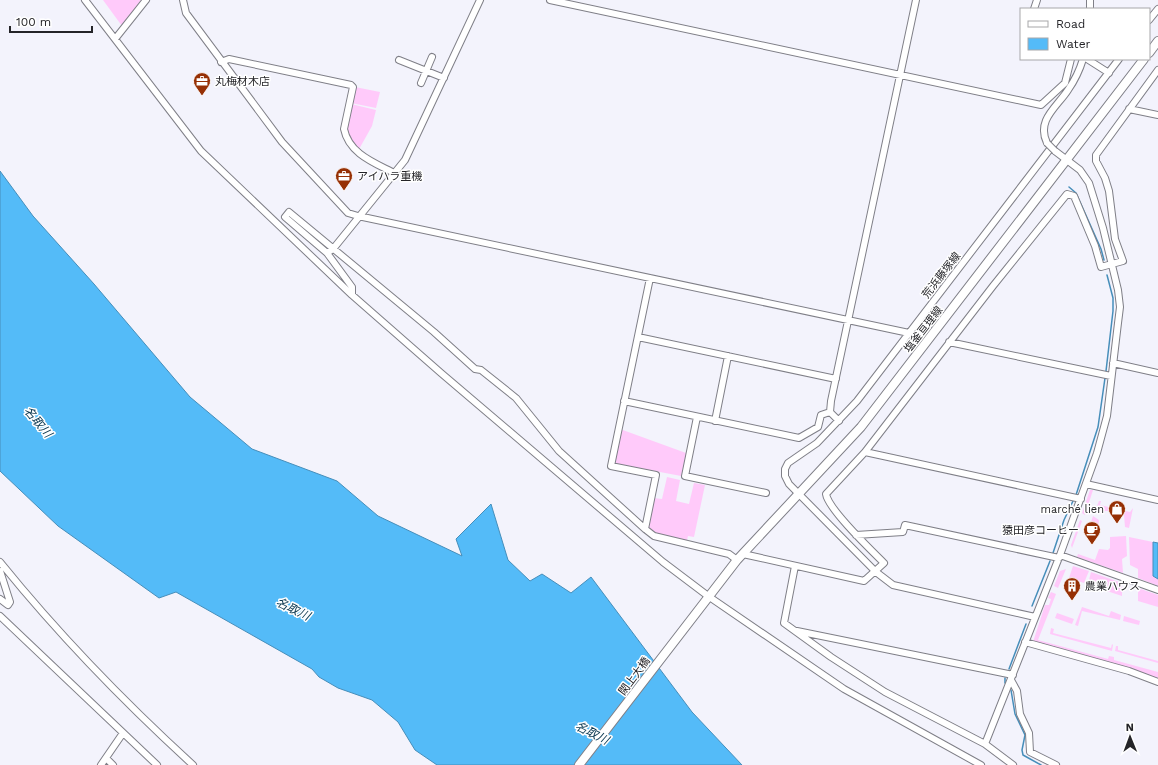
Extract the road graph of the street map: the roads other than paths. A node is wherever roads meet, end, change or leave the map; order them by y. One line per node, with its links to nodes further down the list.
1 (85, 0): 9 (street)
2 (146, 0): 9 (street)
3 (183, 0): 19 (street)
4 (480, 0): 24 (street)
5 (550, 0): 23 (street)
6 (916, 0): 23 (street)
7 (1158, 9): 8 (street)
8 (1150, 19)
9 (115, 39): 34 (street)
10 (1158, 41): 11 (main road)
11 (1150, 52)
12 (432, 57): 21 (street)
13 (399, 60): 21 (street)
14 (1071, 60): 23 (street)
15 (1084, 60): 28 (street, bridge)
16 (1089, 60): 22 (street)
17 (1118, 60): 22 (street, 荒浜藤塚線)
18 (1143, 60): 28 (main road, 塩釜亘理線)
19 (221, 62): 29 (street); 30 (street)
20 (1158, 70): 26 (street)
21 (426, 71): 24 (street); 25 (street)
22 (1109, 73): 36 (street, 荒浜藤塚線)
23 (900, 74): 35 (street)
24 (444, 78): 29 (street)
25 (421, 83)
26 (1129, 109): 27 (street); 32 (street)
27 (1158, 116)
28 (1066, 160): 32 (street); 52 (main road, 塩釜亘理線)
29 (394, 173): 30 (street)
30 (358, 216): 31 (street); 33 (street)
31 (330, 251): 31 (street); 34 (street); 55 (street)
32 (1112, 265): 38 (street); 40 (street)
33 (650, 278): 35 (street); 37 (street)
34 (352, 294): 64 (street)
35 (848, 320): 36 (street); 43 (street)
36 (909, 333): 48 (street, 荒浜藤塚線)
37 (638, 337): 39 (street); 44 (street)
38 (950, 342): 42 (street); 49 (street)
39 (728, 356): 43 (street); 47 (street)
40 (1113, 364): 41 (street); 42 (street)
41 (1158, 372)
42 (1111, 376): 50 (street)
43 (836, 379): 45 (street)
44 (624, 401): 46 (street); 55 (street)
45 (830, 412): 47 (street); 48 (street)
46 (697, 417): 47 (street); 51 (street)
47 (715, 421)
48 (839, 421): 52 (street, 荒浜藤塚線)
49 (865, 452): 53 (street); 56 (street)
50 (1086, 484): 53 (street); 54 (street)
51 (766, 493)
52 (799, 493): 58 (main road, 塩釜亘理線); 62 (street)
53 (1081, 499): 57 (street)
54 (1158, 500)
55 (645, 529): 58 (street)
56 (856, 534): 57 (street); 62 (street)
57 (1059, 556): 63 (street); 67 (street)
58 (740, 557): 60 (street); 64 (main road, 塩釜亘理線)
59 (0, 562): 78 (street)
60 (795, 566): 62 (street); 68 (street)
61 (0, 571): 65 (street)
62 (876, 572): 67 (street)
63 (1158, 590)
64 (707, 598): 79 (main road, 閖上大橋); 80 (street)
65 (0, 599)
66 (0, 616): 72 (street)
67 (1035, 617): 69 (street)
68 (794, 630): 70 (street); 73 (street)
69 (1025, 642): 70 (street); 71 (street)
70 (1012, 678): 73 (street); 82 (street)
71 (1158, 682)
72 (123, 733): 74 (street); 77 (street)
73 (984, 744): 81 (street)
74 (106, 758): 75 (street); 76 (street)
75 (101, 765)
76 (113, 765)
77 (157, 765)
78 (193, 765)
79 (579, 765)
80 (981, 765)
81 (1013, 765)
82 (1056, 765)

